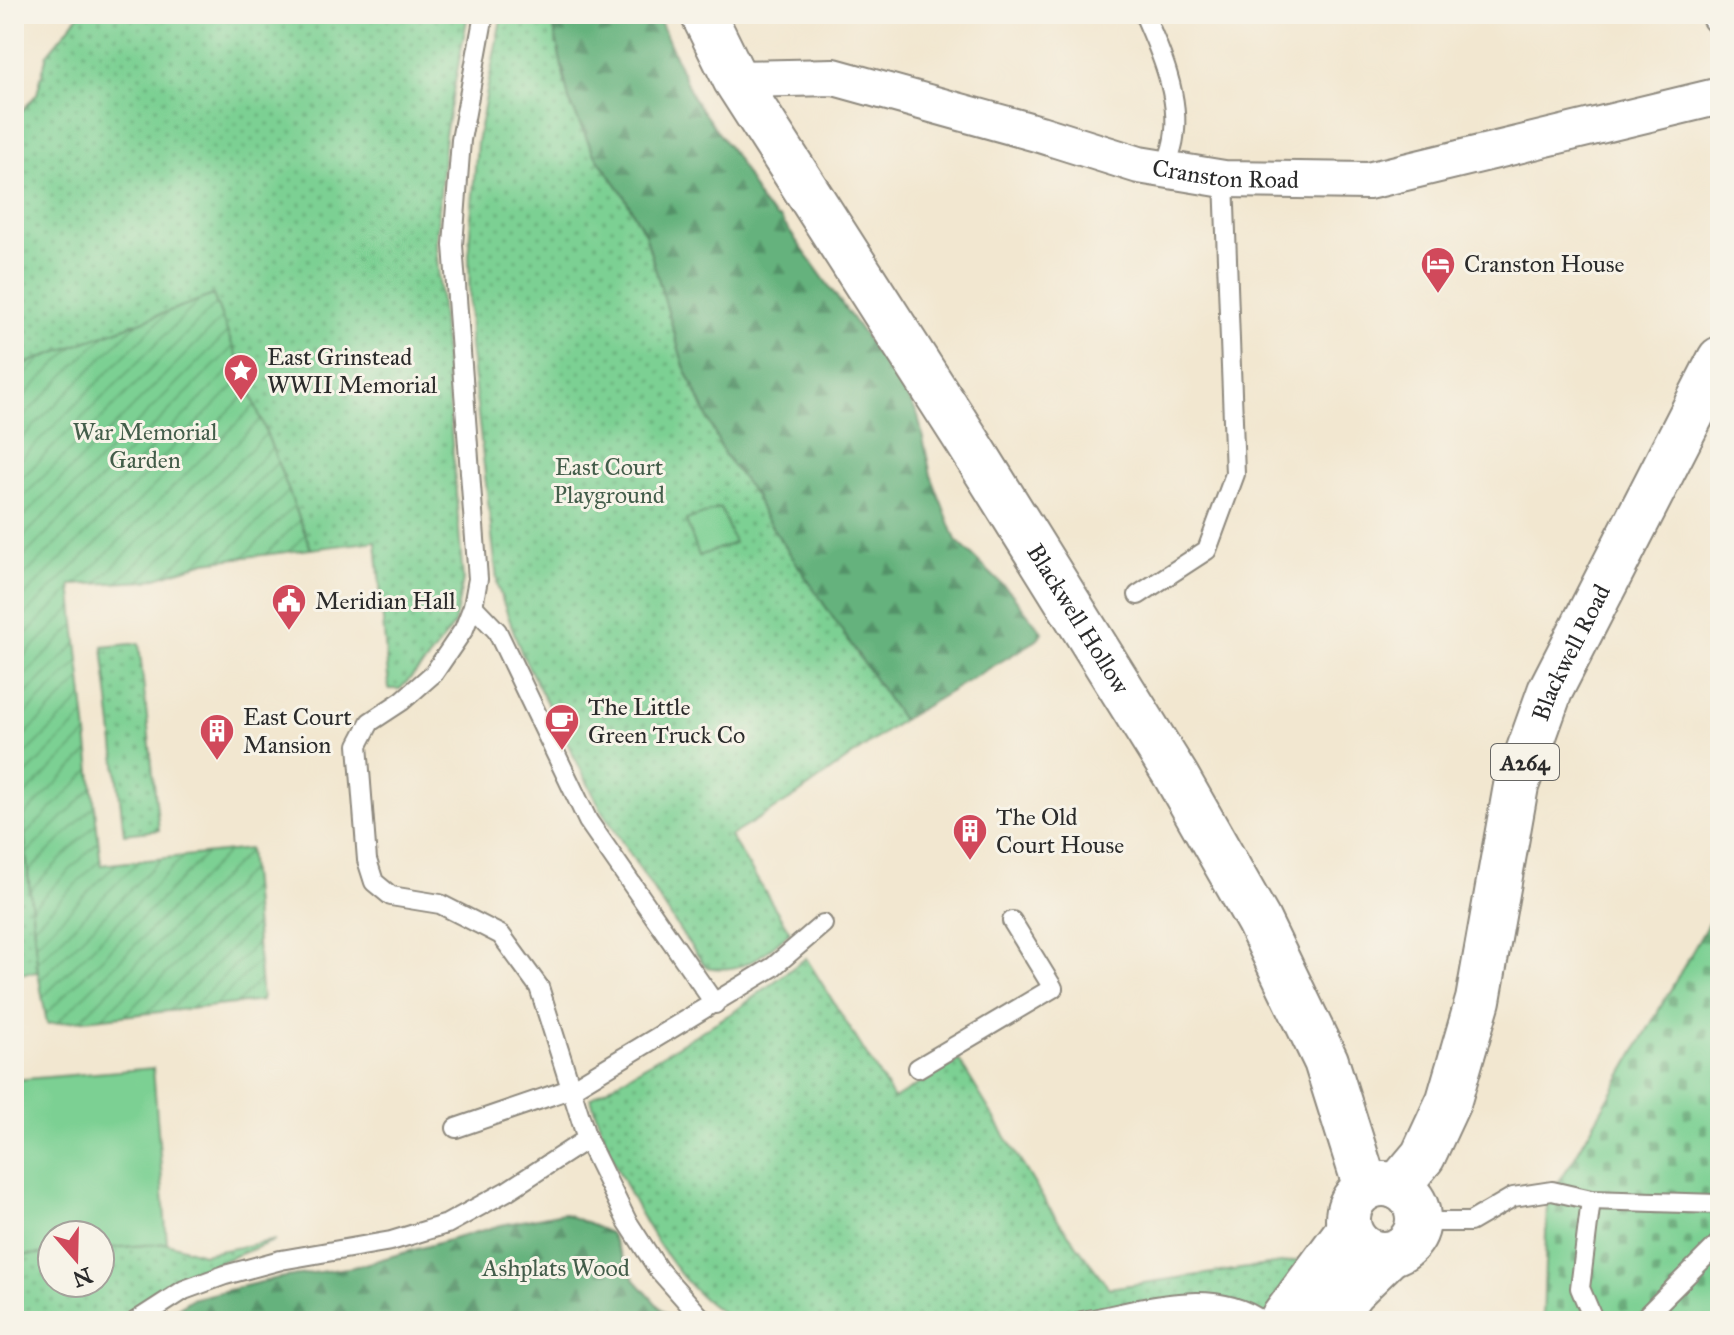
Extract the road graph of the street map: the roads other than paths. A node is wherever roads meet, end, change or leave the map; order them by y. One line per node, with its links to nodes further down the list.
1 (484, 14): 10 (lane)
2 (703, 14): 4 (main road, Blackwell Hollow)
3 (1144, 14): 6 (lane)
4 (735, 79): 6 (street, Cranston Road); 18 (main road, Blackwell Hollow)
5 (1720, 96): 7 (street, Cranston Road)
6 (1165, 169): 7 (street, Cranston Road)
7 (1224, 179): 9 (lane)
8 (1720, 359): 18 (main road, Blackwell Road / A264)
9 (1138, 595)
10 (473, 606): 13 (lane); 15 (lane)
11 (1012, 921): 14 (lane)
12 (823, 924): 13 (lane)
13 (715, 1004): 15 (lane)
14 (918, 1068)
15 (573, 1088): 16 (lane); 17 (lane)
16 (456, 1128)
17 (587, 1139): 25 (lane); 26 (lane)
18 (1394, 1199): 19 (lane); 21 (main road); 23 (main road)
19 (1591, 1200): 20 (lane); 31 (lane)
20 (1720, 1207)
21 (1349, 1229): 23 (main road); 29 (main road)
22 (1720, 1242): 32 (lane)
23 (1390, 1254): 30 (main road)
24 (1169, 1313): 27 (lane); 28 (lane)
25 (136, 1321)
26 (704, 1321)
27 (1082, 1321)
28 (1262, 1321)
29 (1281, 1321)
30 (1330, 1321)
31 (1594, 1321)
32 (1641, 1321)

